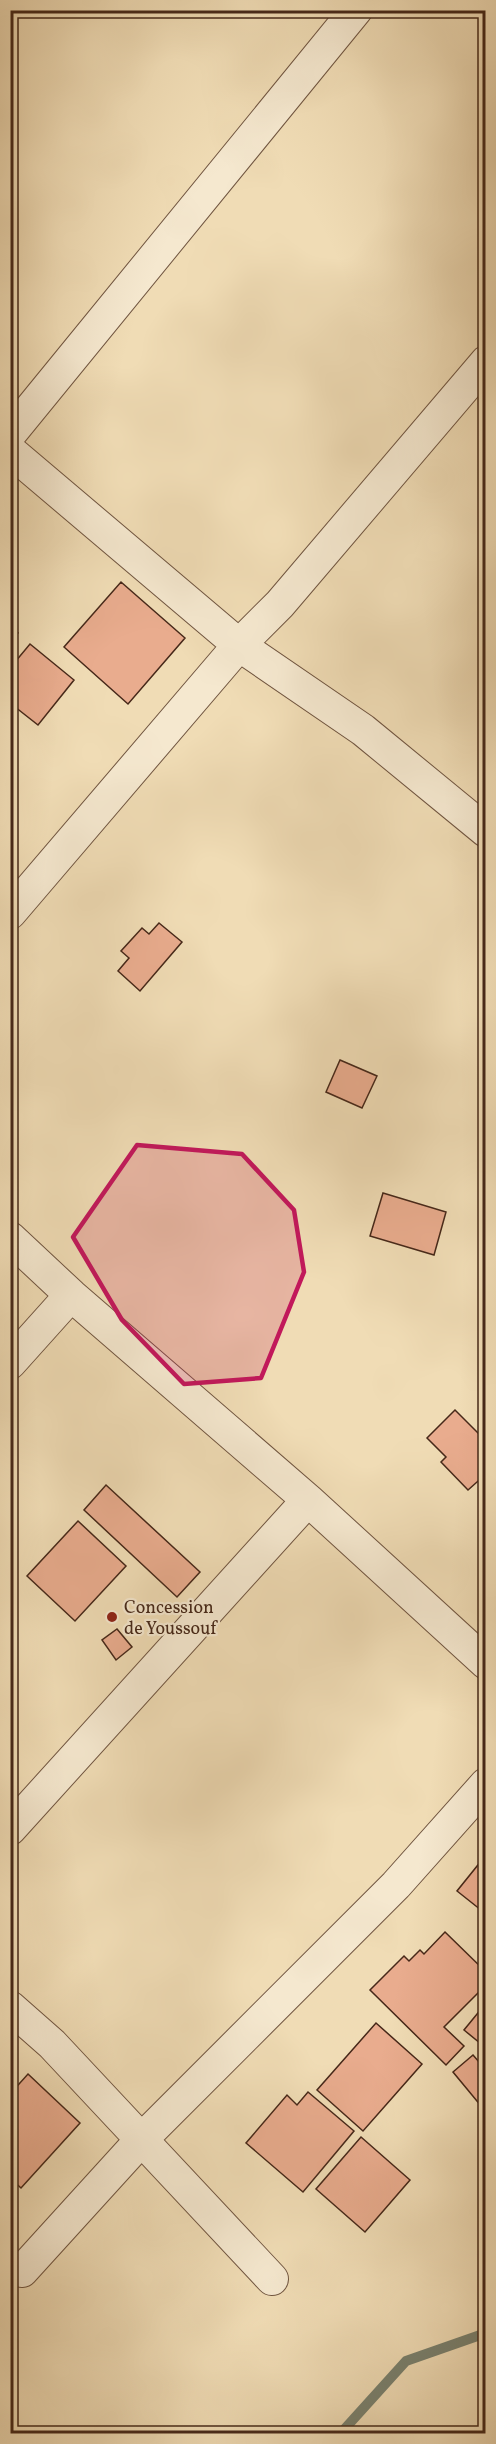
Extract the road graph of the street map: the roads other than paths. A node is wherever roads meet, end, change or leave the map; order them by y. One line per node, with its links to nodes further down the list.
1 (356, 10): 3 (street)
2 (486, 362): 5 (street)
3 (10, 434)
4 (10, 451): 5 (street)
5 (239, 645): 6 (street); 7 (street)
6 (482, 820)
7 (10, 912)
8 (10, 1238): 9 (street)
9 (72, 1295): 10 (street); 11 (street)
10 (10, 1363)
11 (308, 1500): 12 (street); 14 (street)
12 (486, 1663)
13 (486, 1784): 16 (street)
14 (10, 1829)
15 (10, 2007): 16 (street)
16 (142, 2139): 17 (street); 18 (street)
17 (22, 2271)
18 (272, 2279)

